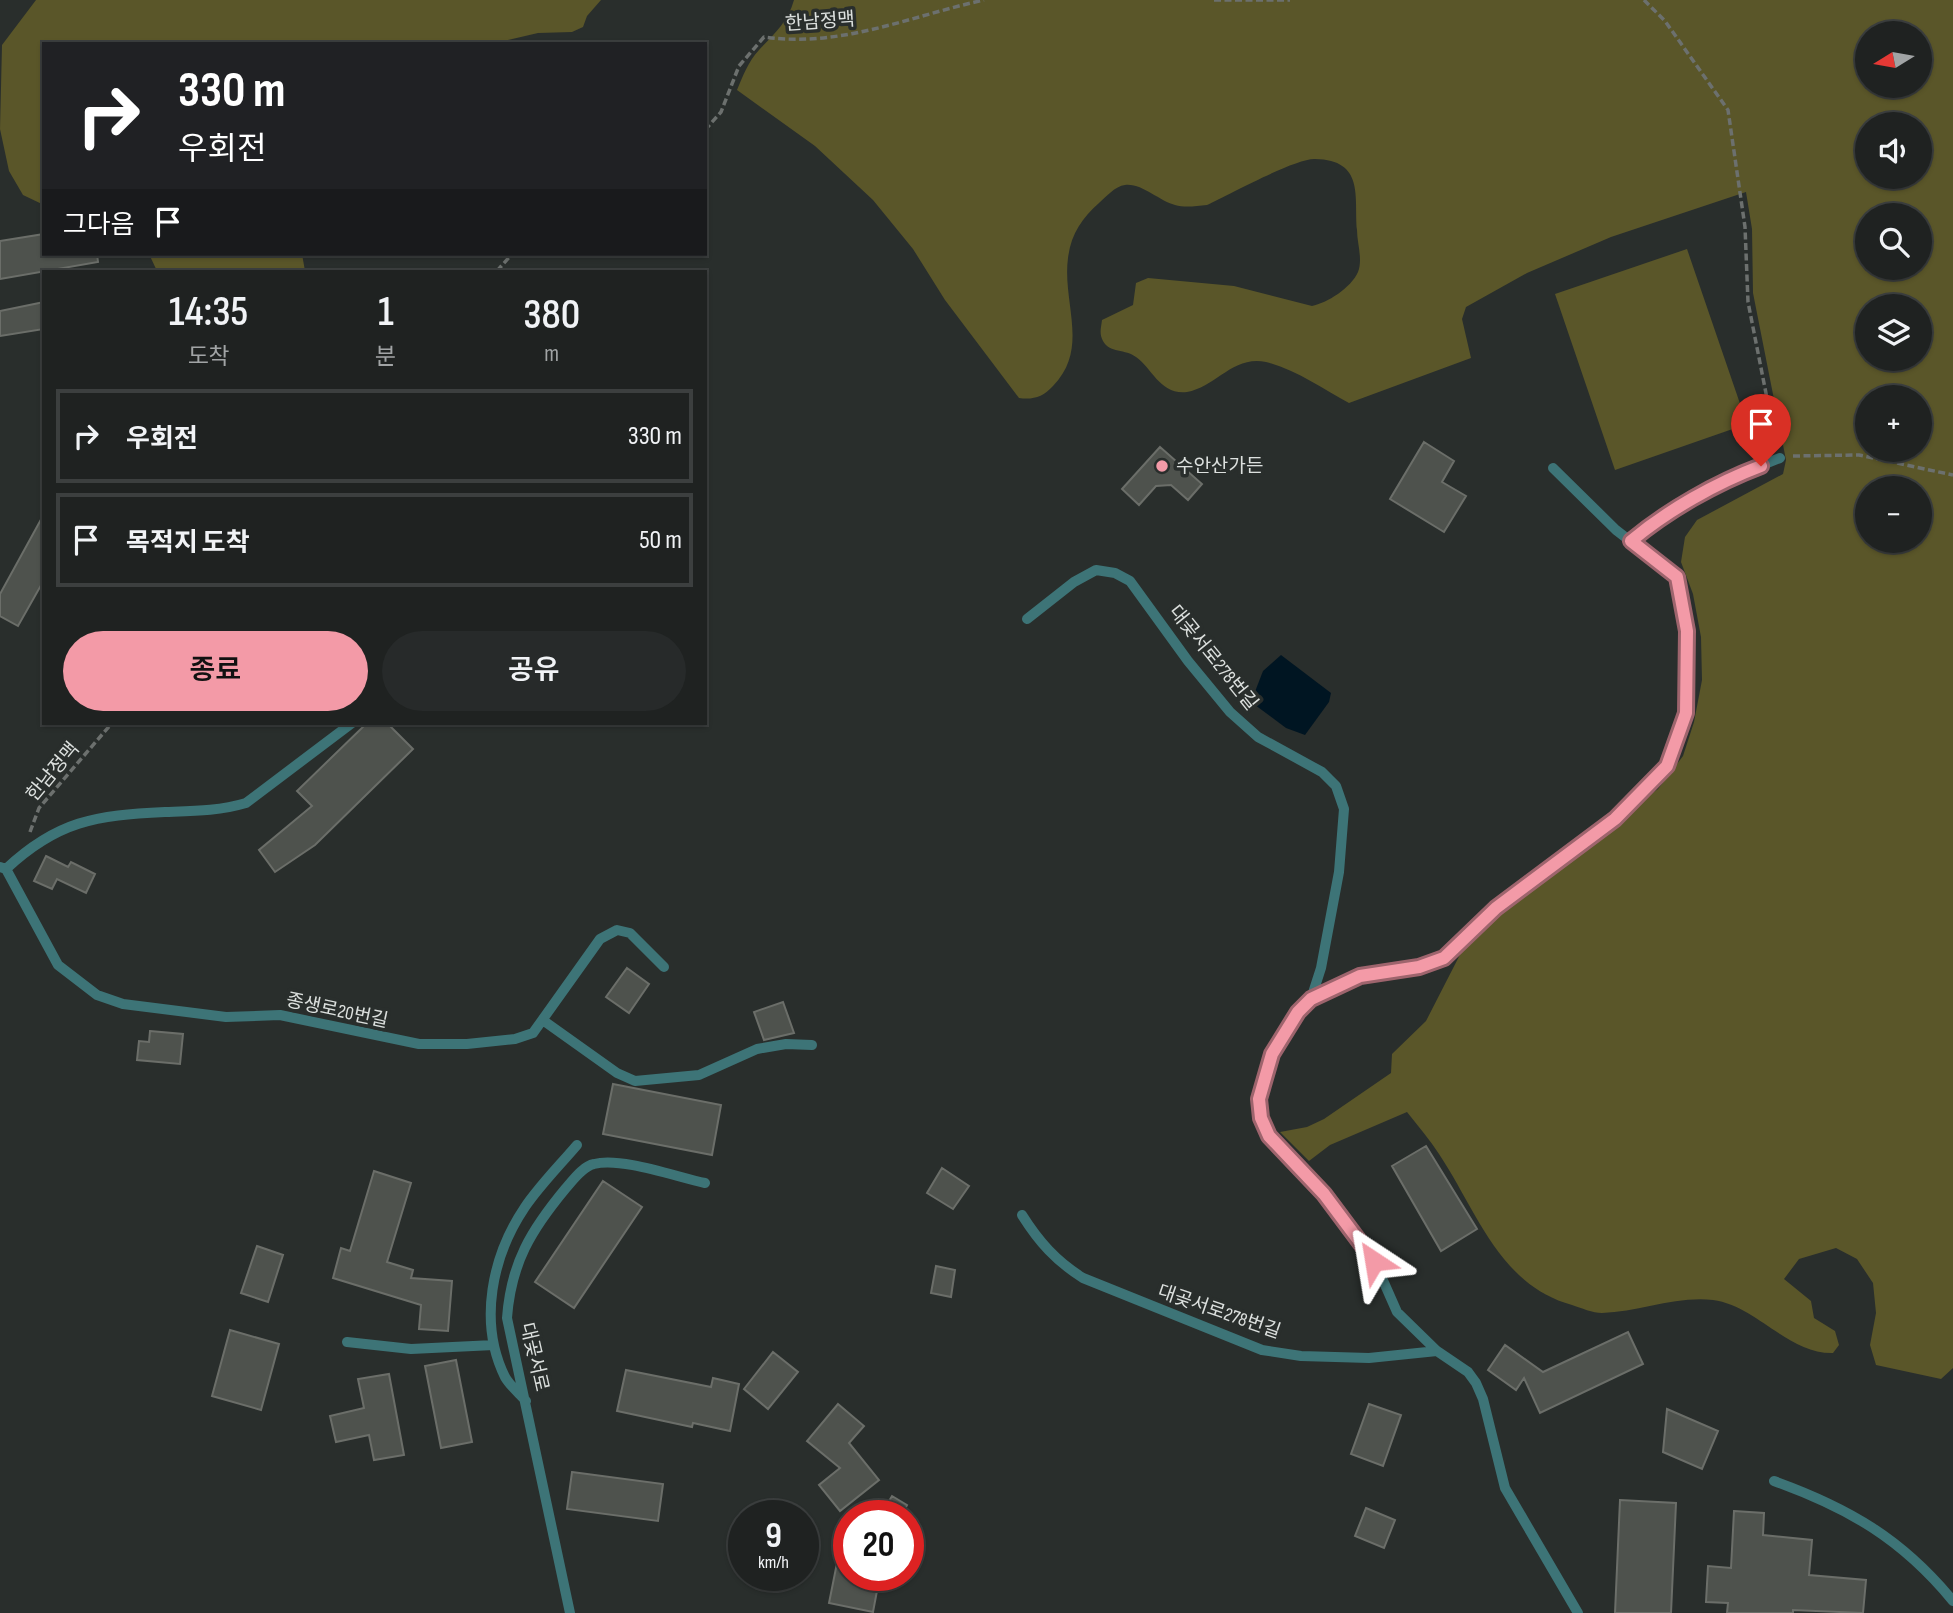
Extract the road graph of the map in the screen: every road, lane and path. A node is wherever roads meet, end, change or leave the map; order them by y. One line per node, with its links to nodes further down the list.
1 (984, 0): 5 (path, 한남정맥)
2 (1214, 0): 3 (path)
3 (1290, 0)
4 (1644, 0): 8 (path)
5 (707, 128)
6 (510, 256): 7 (path)
7 (498, 270)
8 (1780, 458): 10 (path); 11 (lane)
9 (1553, 468): 11 (lane, 대곶서로278번길)
10 (1953, 475)
11 (1631, 541): 18 (lane, 대곶서로278번길)
12 (1027, 619): 18 (lane, 대곶서로278번길)
13 (110, 725): 15 (path, 한남정맥)
14 (349, 725): 15 (lane, 종생로20번길)
15 (30, 846): 16 (lane, 종생로20번길)
16 (3, 868): 19 (lane, 종생로20번길)
17 (664, 967): 19 (lane, 종생로20번길)
18 (1311, 999): 26 (lane, 대곶서로278번길)
19 (544, 1020): 20 (lane)
20 (812, 1045)
21 (577, 1145): 25 (lane)
22 (705, 1184): 27 (lane, 대곶서로)
23 (1022, 1215): 26 (lane, 대곶서로278번길)
24 (347, 1342): 25 (lane)
25 (494, 1345): 27 (lane)
26 (1437, 1351): 31 (lane, 대곶서로278번길)
27 (527, 1402): 30 (lane, 대곶서로)
28 (1774, 1481): 29 (lane)
29 (1953, 1601)
30 (570, 1613)
31 (1578, 1613)

